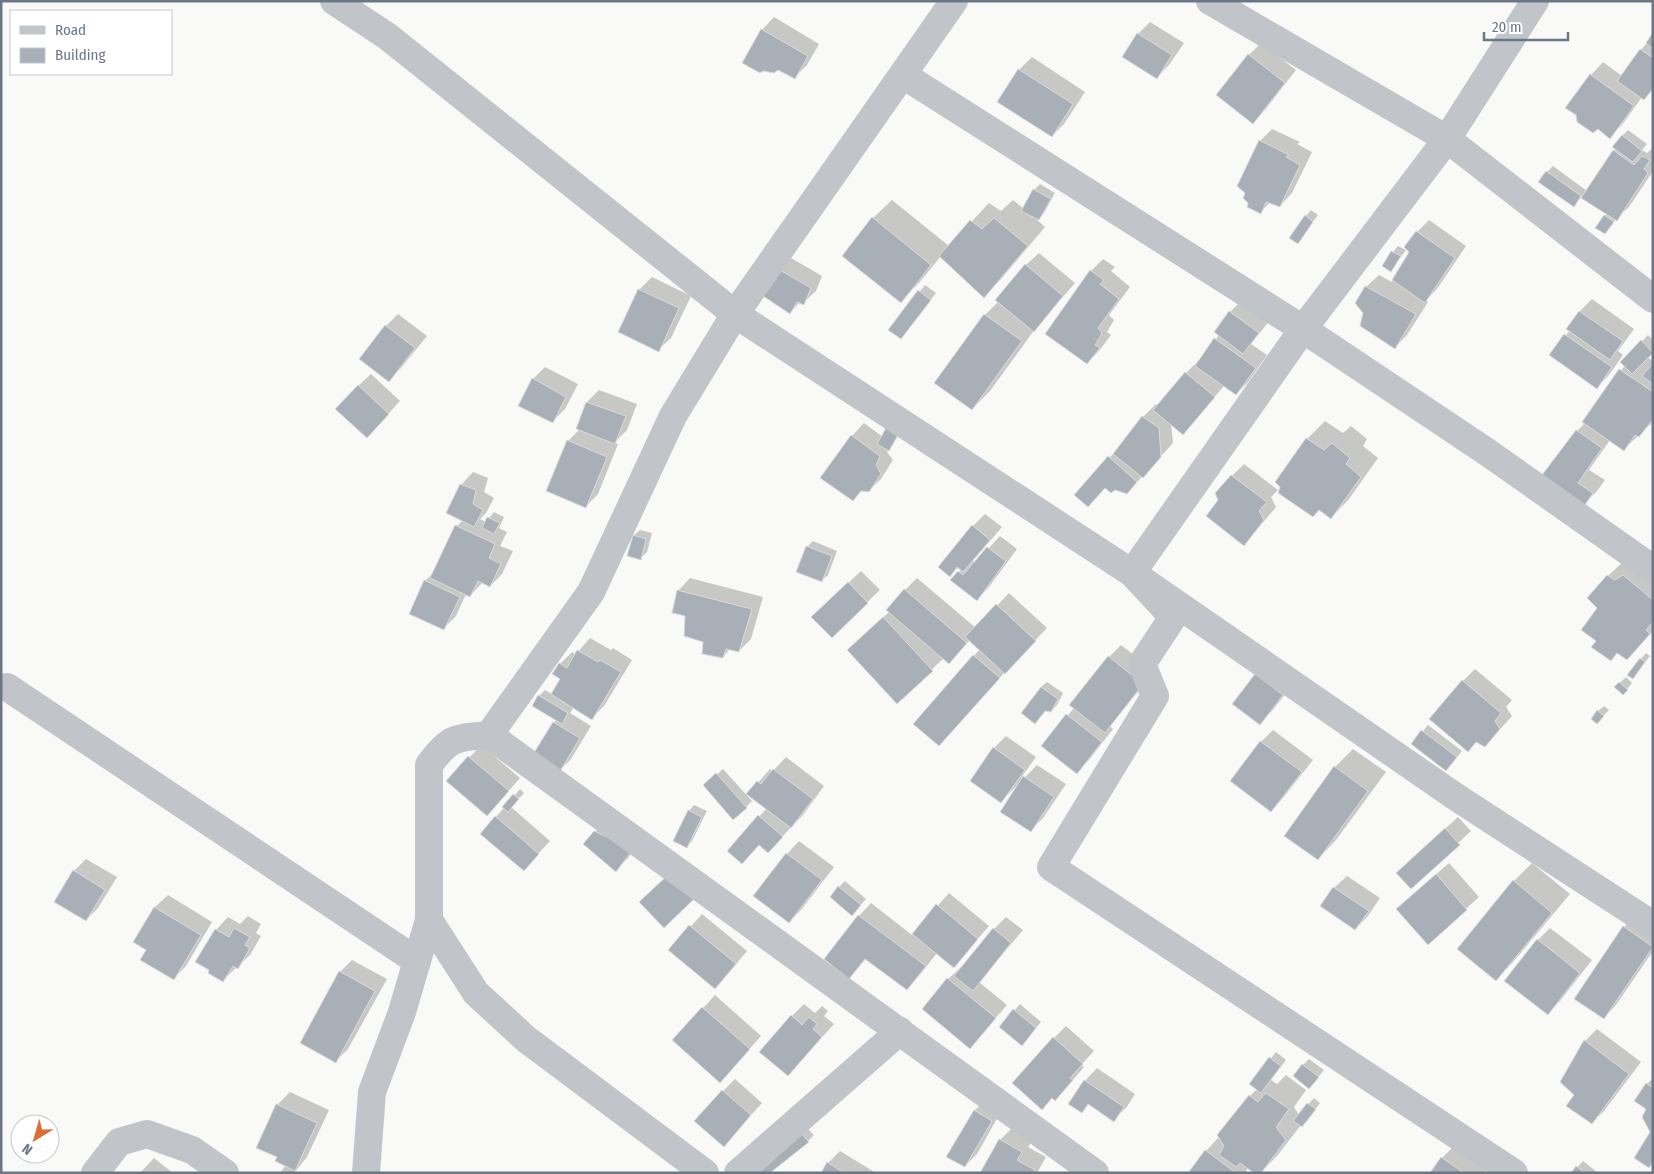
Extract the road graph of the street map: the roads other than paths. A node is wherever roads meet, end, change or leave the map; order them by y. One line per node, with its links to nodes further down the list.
1 (334, 1): 8 (street)
2 (954, 1): 5 (street)
3 (1210, 1): 6 (street)
4 (1535, 1): 6 (street)
5 (903, 75): 8 (street); 9 (street)
6 (1447, 139): 7 (street); 9 (street)
7 (1653, 299)
8 (736, 314): 11 (street); 13 (street)
9 (1303, 329): 10 (street); 11 (street)
10 (1653, 569)
11 (1132, 573): 15 (street); 24 (street)
12 (6, 687): 16 (street)
13 (489, 735): 14 (street); 17 (street)
14 (429, 920): 16 (street); 21 (street)
15 (1653, 925)
16 (417, 960): 20 (street)
17 (900, 1031): 22 (street); 23 (street)
18 (95, 1173): 19 (street)
19 (226, 1173)
20 (366, 1173)
21 (705, 1173)
22 (738, 1173)
23 (1095, 1173)
24 (1514, 1173)

